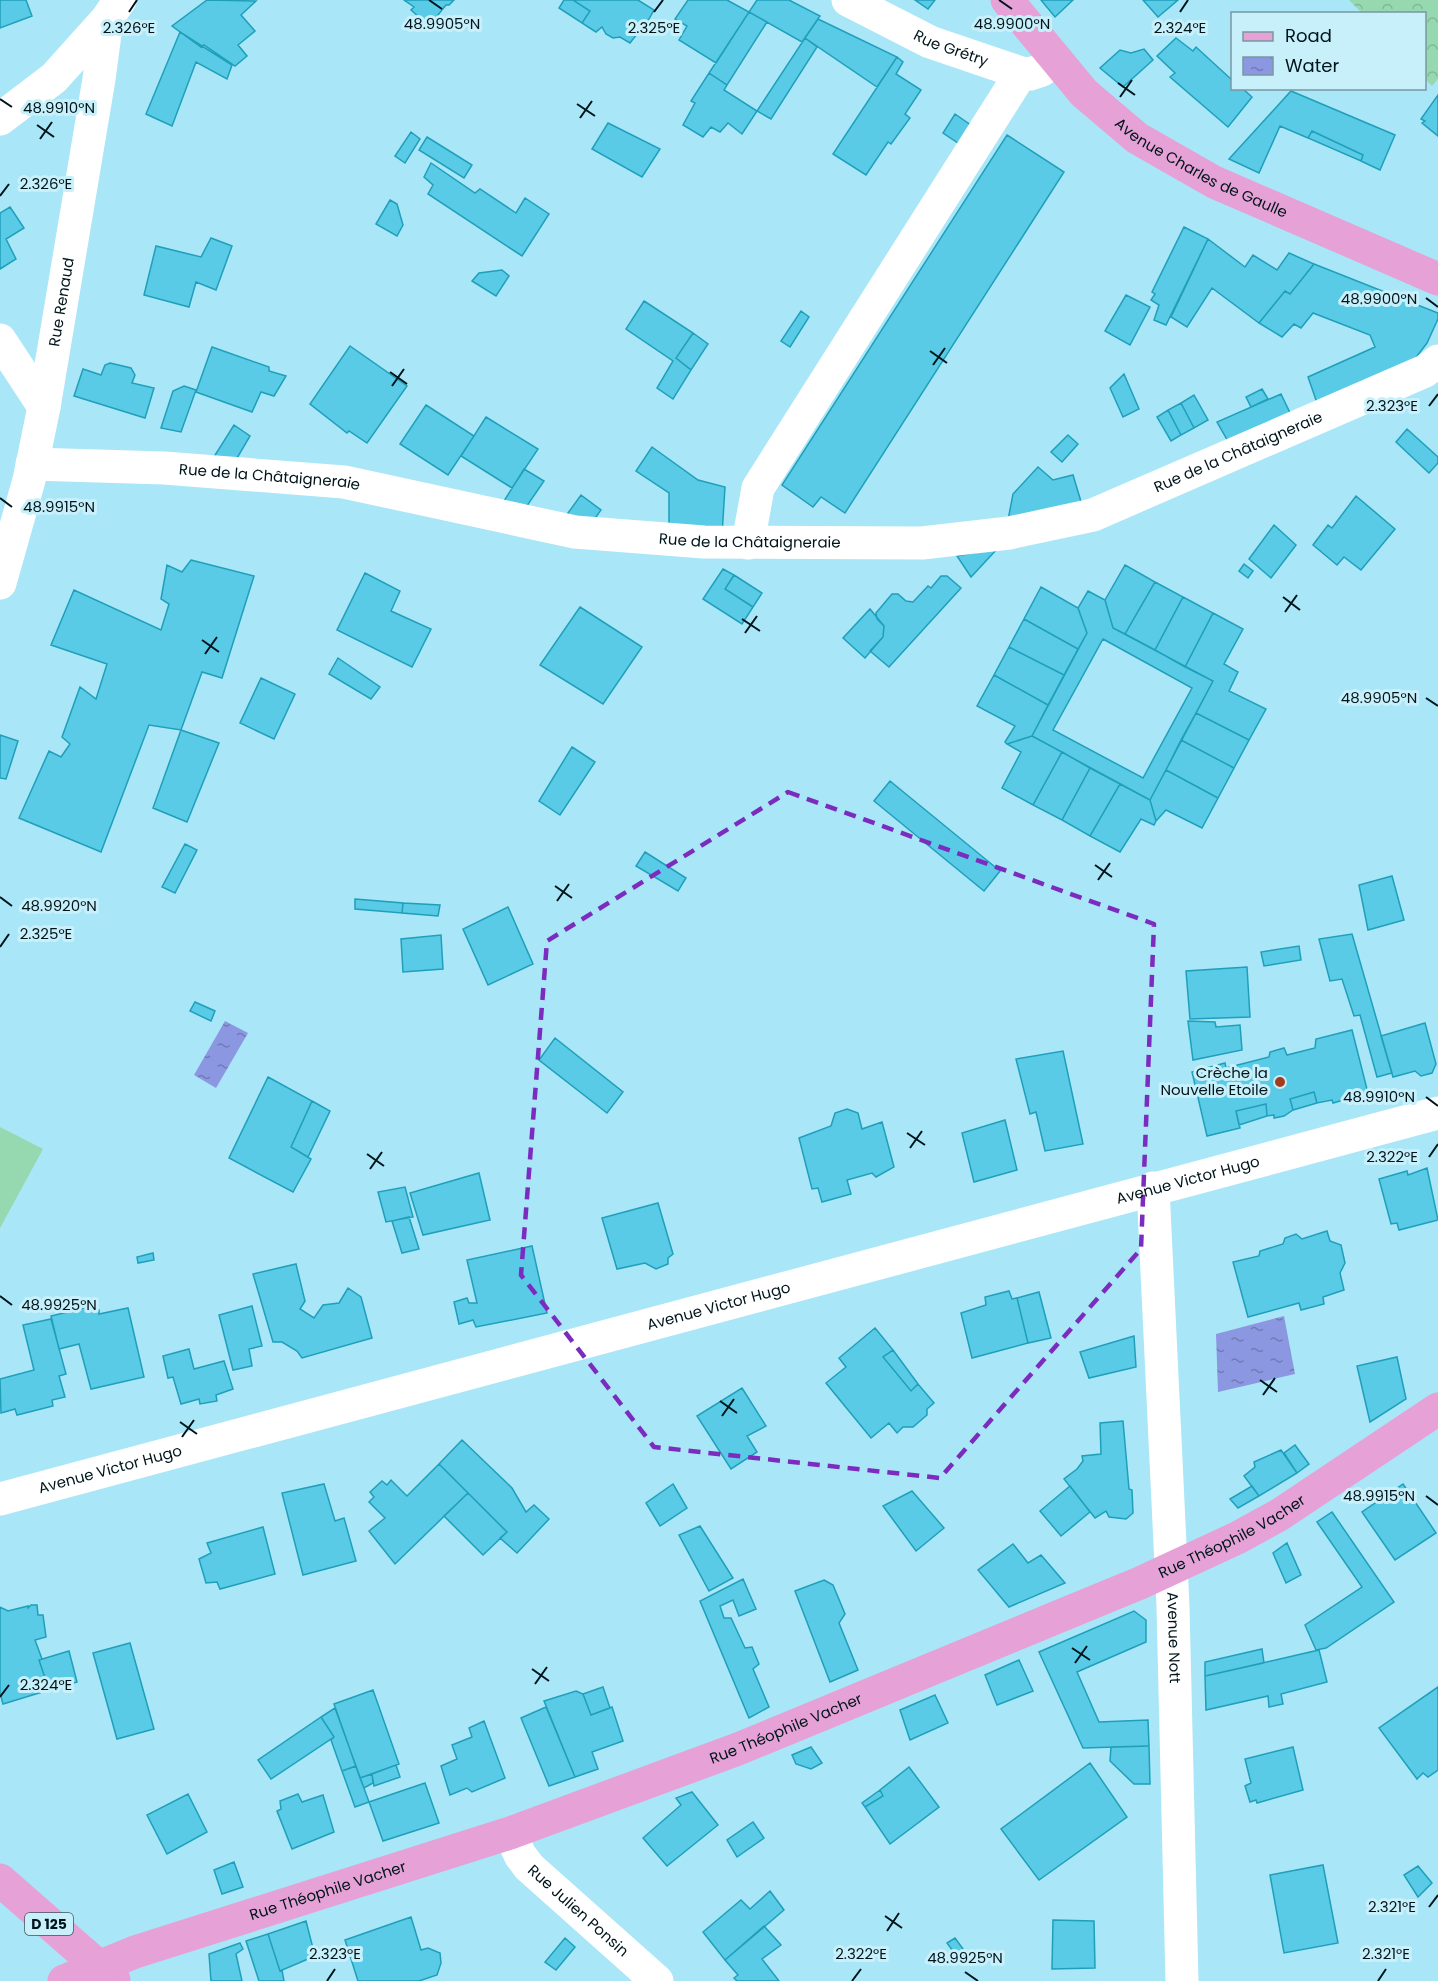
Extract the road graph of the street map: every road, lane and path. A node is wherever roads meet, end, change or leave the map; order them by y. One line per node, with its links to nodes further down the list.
1 (848, 0): 5 (street, Rue Grétry)
2 (1007, 0): 4 (main road, Avenue Charles de Gaulle)
3 (113, 10): 6 (street); 10 (street, Rue Renaud)
4 (1057, 63): 5 (street); 7 (main road, Avenue Charles de Gaulle)
5 (1021, 73): 12 (street)
6 (0, 119)
7 (1438, 279)
8 (0, 340): 10 (street)
9 (1438, 361): 12 (street, Rue de la Châtaigneraie)
10 (44, 407): 11 (street, Rue Renaud)
11 (32, 464): 12 (street, Rue de la Châtaigneraie); 13 (street, Rue Renaud)
12 (748, 543)
13 (0, 583)
14 (1438, 1113): 15 (street, Avenue Victor Hugo)
15 (1153, 1188): 17 (street, Avenue Victor Hugo); 18 (street, Avenue Nott)
16 (1438, 1409): 18 (main road, Rue Théophile Vacher)
17 (0, 1499)
18 (1171, 1569): 19 (main road, Rue Théophile Vacher); 24 (street, Avenue Nott)
19 (510, 1833): 21 (main road, Rue Théophile Vacher); 23 (street, Rue Julien Ponsin)
20 (0, 1880): 21 (main road, D 125)
21 (107, 1974): 22 (main road, Rue Théophile Vacher)
22 (64, 1981)
23 (657, 1981)
24 (1182, 1981)

